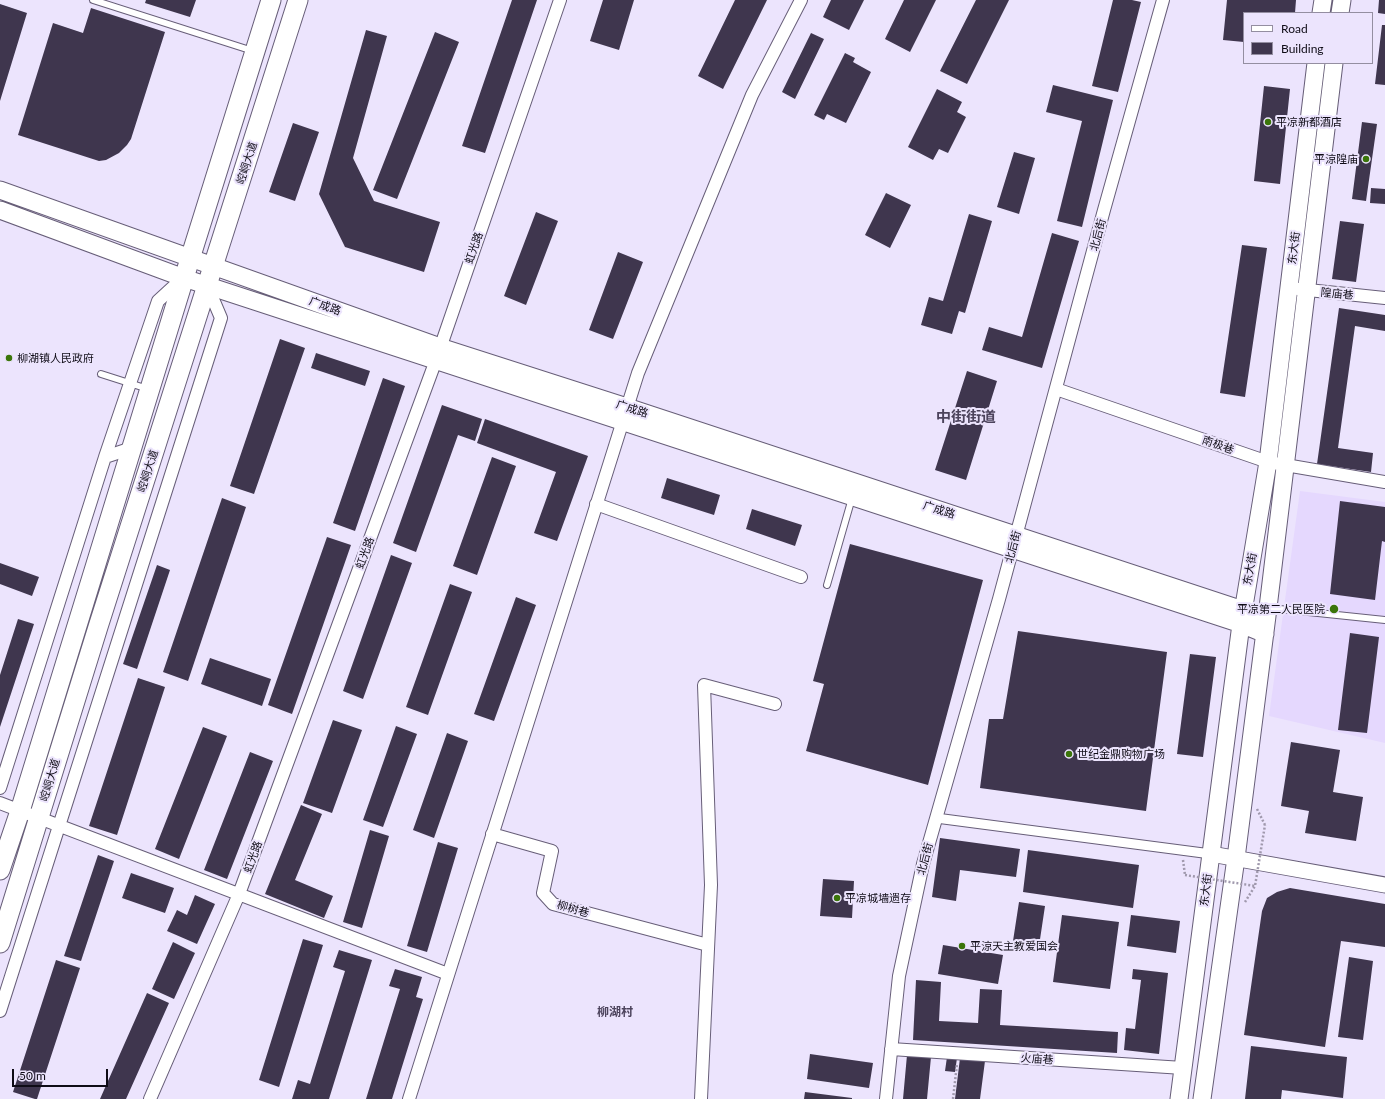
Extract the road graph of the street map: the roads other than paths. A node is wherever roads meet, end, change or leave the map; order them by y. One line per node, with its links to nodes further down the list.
1 (93, 0): 11 (lane)
2 (271, 0): 11 (main road, 崆峒大道)
3 (298, 0): 17 (main road, 崆峒大道)
4 (560, 0): 23 (street, 虹光路)
5 (801, 0): 28 (street)
6 (1163, 0): 27 (street, 北后街)
7 (1323, 0): 9 (main road)
8 (1342, 0): 10 (main road)
9 (1321, 12)
10 (1340, 12)
11 (255, 52): 16 (main road, 崆峒大道)
12 (1316, 64): 20 (main road, 东大街)
13 (1334, 64): 21 (main road, 东大街)
14 (0, 190): 16 (main road, 广成路)
15 (0, 210): 18 (main road, 广成路)
16 (190, 258): 17 (main road, 广成路); 18 (main road, 崆峒大道)
17 (214, 266): 19 (main road, 崆峒大道); 23 (main road, 广成路)
18 (184, 278): 19 (main road, 广成路); 25 (street); 26 (main road, 崆峒大道)
19 (207, 285): 23 (main road, 广成路); 47 (main road, 崆峒大道); 49 (street)
20 (1289, 288): 21 (street, 隍庙巷); 31 (main road, 东大街)
21 (1306, 291): 22 (street, 隍庙巷); 32 (main road, 东大街)
22 (1385, 298)
23 (438, 354): 28 (main road, 广成路); 55 (street, 虹光路)
24 (101, 374): 25 (lane)
25 (130, 384): 26 (lane); 30 (street)
26 (150, 389): 29 (main road, 崆峒大道)
27 (1056, 389): 31 (street, 南极巷); 36 (street, 北后街)
28 (625, 414): 34 (main road, 广成路); 35 (street); 36 (main road, 广成路)
29 (132, 448): 30 (street); 46 (main road, 崆峒大道)
30 (105, 457): 44 (street)
31 (1268, 462): 32 (street, 南极巷); 40 (main road, 东大街)
32 (1285, 465): 33 (street, 南极巷); 39 (main road, 东大街)
33 (1385, 482)
34 (852, 497): 36 (main road, 广成路); 38 (lane)
35 (596, 504): 37 (street); 50 (street)
36 (1014, 542): 40 (main road, 广成路); 48 (street, 北后街)
37 (801, 577)
38 (827, 585)
39 (1268, 612): 40 (main road, 广成路); 41 (lane); 42 (main road, 东大街)
40 (1242, 617): 42 (main road, 广成路); 51 (main road, 东大街)
41 (1385, 620)
42 (1265, 634): 52 (main road, 东大街)
43 (775, 704): 57 (street)
44 (0, 788)
45 (0, 803): 46 (street)
46 (20, 811): 47 (street); 53 (main road, 崆峒大道)
47 (39, 818): 49 (street); 56 (main road, 崆峒大道)
48 (936, 818): 51 (street); 60 (street, 北后街)
49 (60, 826): 55 (street); 59 (street)
50 (492, 834): 57 (street, 柳树巷); 58 (street)
51 (1211, 854): 52 (street); 61 (main road, 东大街)
52 (1236, 858): 54 (street); 67 (main road, 东大街)
53 (0, 870)
54 (1385, 885)
55 (239, 894): 58 (street); 62 (street, 虹光路)
56 (0, 943)
57 (708, 945): 64 (street)
58 (448, 974): 63 (street)
59 (0, 1011)
60 (891, 1049): 61 (street, 火庙巷); 65 (street, 北后街)
61 (1183, 1068): 66 (main road, 东大街)
62 (150, 1099)
63 (409, 1099)
64 (701, 1099)
65 (886, 1099)
66 (1179, 1099)
67 (1202, 1099)

